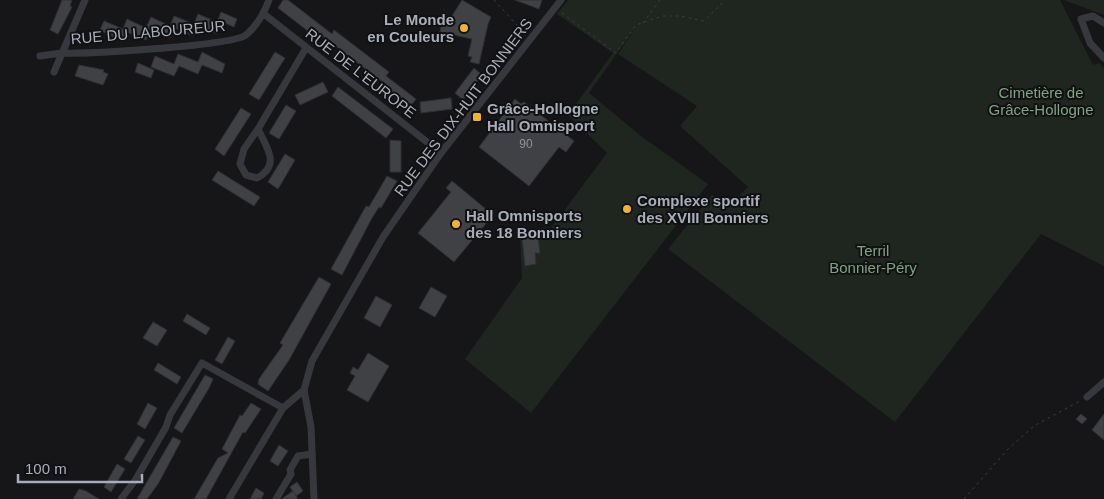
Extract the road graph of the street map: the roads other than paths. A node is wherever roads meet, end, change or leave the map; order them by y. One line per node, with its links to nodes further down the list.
1 (85, 0): 7 (street)
2 (269, 0): 4 (street, RUE DU LABOUREUR)
3 (561, 0): 12 (street, RUE DES DIX-HUIT BONNIERS)
4 (264, 14): 6 (street, RUE DE L'EUROPE); 7 (street, RUE DU LABOUREUR)
5 (1104, 22): 9 (street)
6 (306, 48): 11 (street); 12 (street, RUE DE L'EUROPE)
7 (62, 53): 8 (street, RUE DU LABOUREUR); 10 (street)
8 (40, 56)
9 (1104, 58)
10 (54, 72)
11 (258, 129): 11 (street)
12 (441, 153): 14 (street, RUE DES DIX-HUIT BONNIERS)
13 (1104, 382): 15 (street)
14 (304, 390): 16 (street); 17 (street, RUE DES DIX-HUIT BONNIERS)
15 (1088, 397)
16 (283, 408): 18 (street); 19 (street)
17 (312, 454): 20 (street); 21 (street, RUE DES DIX-HUIT BONNIERS)
18 (120, 499)
19 (229, 499)
20 (276, 499)
21 (314, 499)

